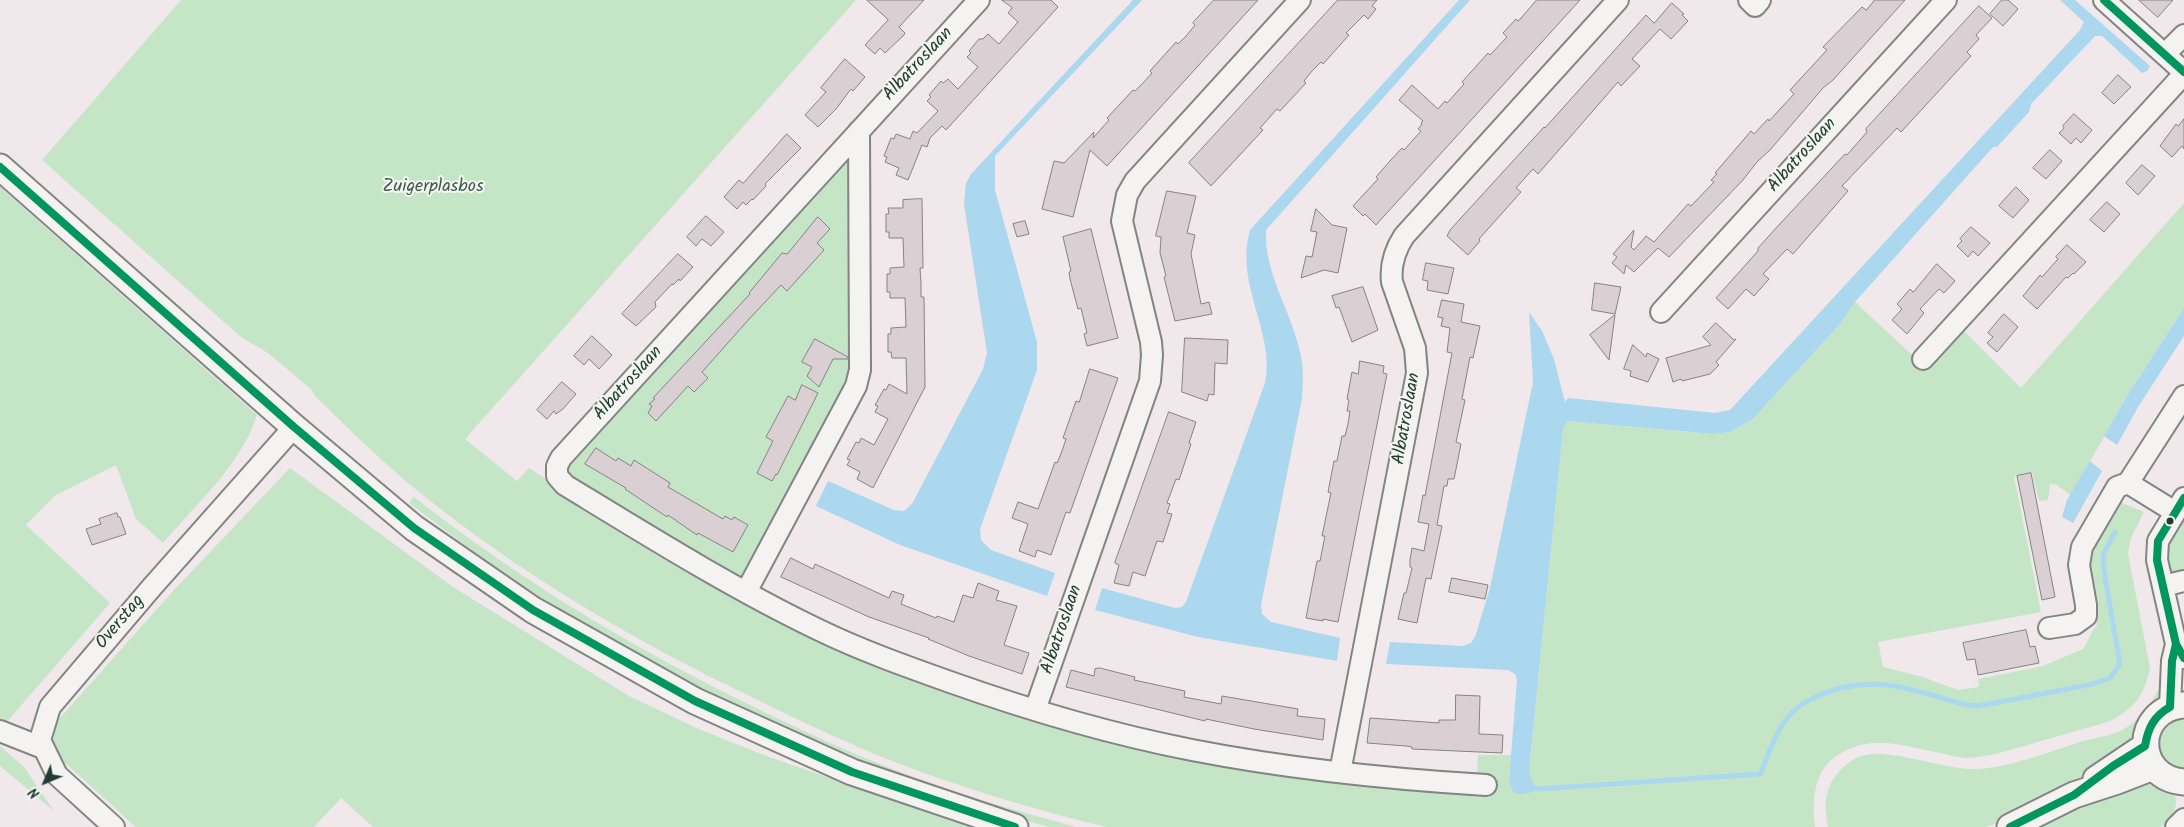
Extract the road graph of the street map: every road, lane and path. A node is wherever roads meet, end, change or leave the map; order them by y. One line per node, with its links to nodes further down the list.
1 (979, 0): 11 (street, Albatroslaan)
2 (1300, 0): 25 (street, Albatroslaan)
3 (1618, 0): 29 (street, Albatroslaan)
4 (1748, 0): 5 (street)
5 (1760, 0)
6 (1946, 0): 13 (street, Albatroslaan)
7 (2104, 0): 9 (street)
8 (2184, 35): 9 (street)
9 (2165, 54): 10 (street)
10 (2184, 73): 14 (street)
11 (859, 131): 21 (street); 21 (street, Albatroslaan)
12 (0, 167): 16 (main road)
13 (1661, 312)
14 (1923, 360)
15 (2184, 396): 17 (street)
16 (294, 428): 27 (street, Overstag); 34 (main road)
17 (2128, 483): 18 (street); 22 (street)
18 (2180, 505): 20 (street)
19 (2184, 581): 20 (street)
20 (2163, 586): 23 (street)
21 (746, 592): 25 (street, Albatroslaan)
22 (2049, 628)
23 (2180, 651): 24 (street)
24 (2177, 706): 28 (main road)
25 (1035, 710): 29 (street, Albatroslaan)
26 (0, 731): 27 (street)
27 (44, 748): 33 (street, Overstag)
28 (2149, 756): 30 (main road); 35 (main road)
29 (1340, 772): 31 (street, Albatroslaan)
30 (2184, 782)
31 (1486, 785)
32 (2184, 819): 36 (street)
33 (114, 827)
34 (1015, 827)
35 (2010, 827)
36 (2176, 827)

